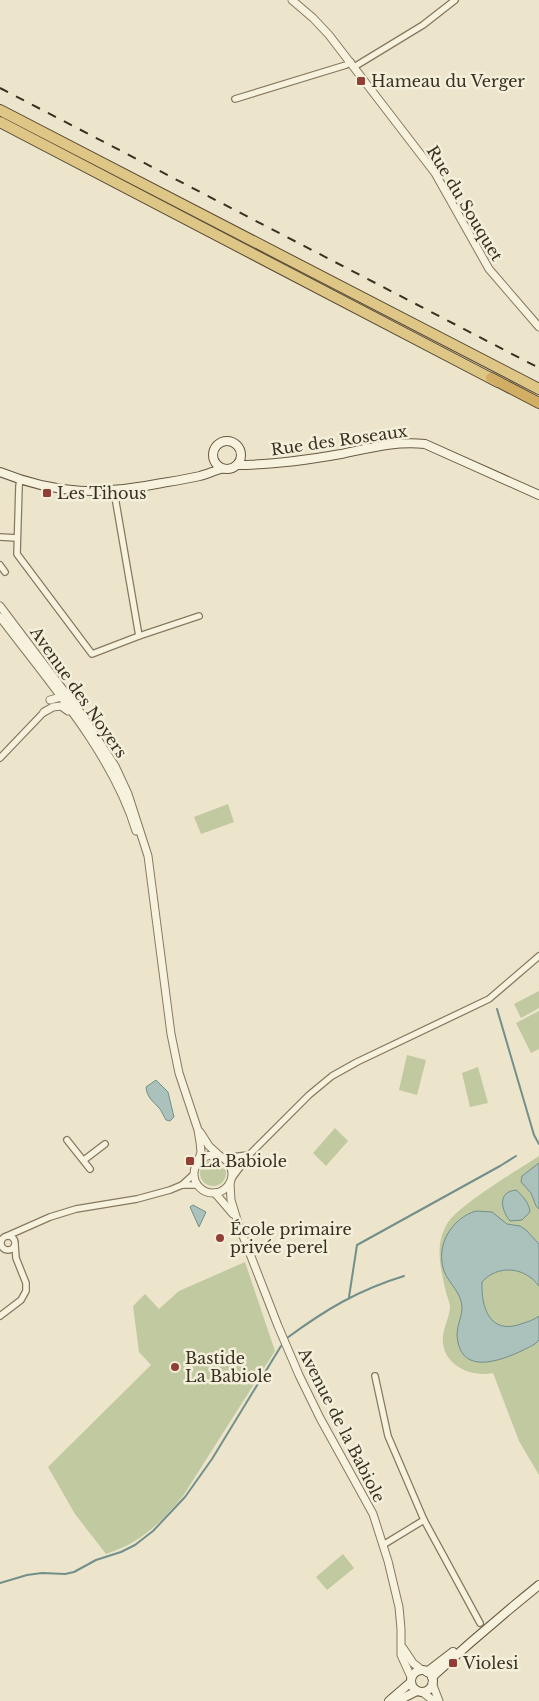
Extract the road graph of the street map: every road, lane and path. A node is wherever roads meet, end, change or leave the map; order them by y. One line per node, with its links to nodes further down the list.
1 (292, 0): 3 (street, Rue du Souquet)
2 (455, 0): 3 (street)
3 (352, 65): 4 (street); 7 (street, Rue du Souquet)
4 (234, 99)
5 (0, 110): 8 (highway)
6 (0, 122): 9 (highway)
7 (538, 322)
8 (539, 389)
9 (539, 403)
10 (239, 461): 11 (main road); 12 (main road, Rue des Roseaux); 17 (main road, Rue des Roseaux)
11 (214, 462): 12 (main road); 14 (main road)
12 (221, 468): 14 (main road, Rue des Roseaux)
13 (0, 472): 15 (main road, Rue des Roseaux)
14 (208, 472): 16 (main road, Rue des Roseaux)
15 (20, 480): 16 (main road, Rue des Roseaux); 19 (street)
16 (114, 491): 25 (street)
17 (539, 494)
18 (0, 537): 19 (street)
19 (17, 538): 25 (street)
20 (0, 565): 21 (street)
21 (5, 572)
22 (0, 606): 30 (street, Avenue des Noyers)
23 (199, 616): 25 (street)
24 (0, 617): 26 (street, Avenue des Noyers)
25 (139, 636)
26 (51, 684): 27 (street, Avenue des Noyers); 28 (street)
27 (60, 697): 28 (street); 30 (street); 31 (street, Avenue des Noyers)
28 (50, 700): 29 (street)
29 (44, 712): 31 (street); 32 (street)
30 (80, 712): 33 (street, Avenue des Noyers)
31 (72, 713): 33 (street, Avenue des Noyers)
32 (0, 758)
33 (152, 884): 35 (street, Avenue des Noyers)
34 (539, 956): 38 (street)
35 (198, 1130): 39 (street, Avenue des Noyers); 41 (street, Avenue des Noyers)
36 (67, 1140): 40 (street)
37 (105, 1144): 40 (street)
38 (249, 1155): 39 (street); 44 (street)
39 (223, 1158): 41 (street); 44 (street)
40 (84, 1160): 42 (street)
41 (198, 1162): 43 (street)
42 (90, 1169)
43 (194, 1174): 45 (street); 46 (street)
44 (231, 1181): 47 (street); 48 (street, Avenue de la Babiole)
45 (182, 1185): 46 (street); 49 (street)
46 (197, 1185): 47 (street)
47 (215, 1193): 48 (street, Avenue de la Babiole)
48 (238, 1223): 57 (street, Avenue de la Babiole)
49 (24, 1228): 50 (street); 51 (street)
50 (4, 1237): 51 (street); 52 (street)
51 (15, 1244): 52 (street); 53 (street)
52 (3, 1248): 53 (street)
53 (16, 1258): 54 (street)
54 (0, 1316)
55 (374, 1376): 56 (street)
56 (424, 1520): 57 (street); 59 (street)
57 (383, 1545): 60 (street, Avenue de la Babiole)
58 (539, 1585): 61 (main road)
59 (480, 1623)
60 (402, 1645): 61 (street, Avenue de la Babiole); 62 (street, Avenue de la Babiole)
61 (428, 1676): 62 (main road); 63 (main road); 67 (street)
62 (411, 1679): 63 (main road); 64 (main road)
63 (419, 1691): 65 (main road); 66 (street)
64 (389, 1701)
65 (397, 1701)
66 (434, 1701)
67 (440, 1701)

